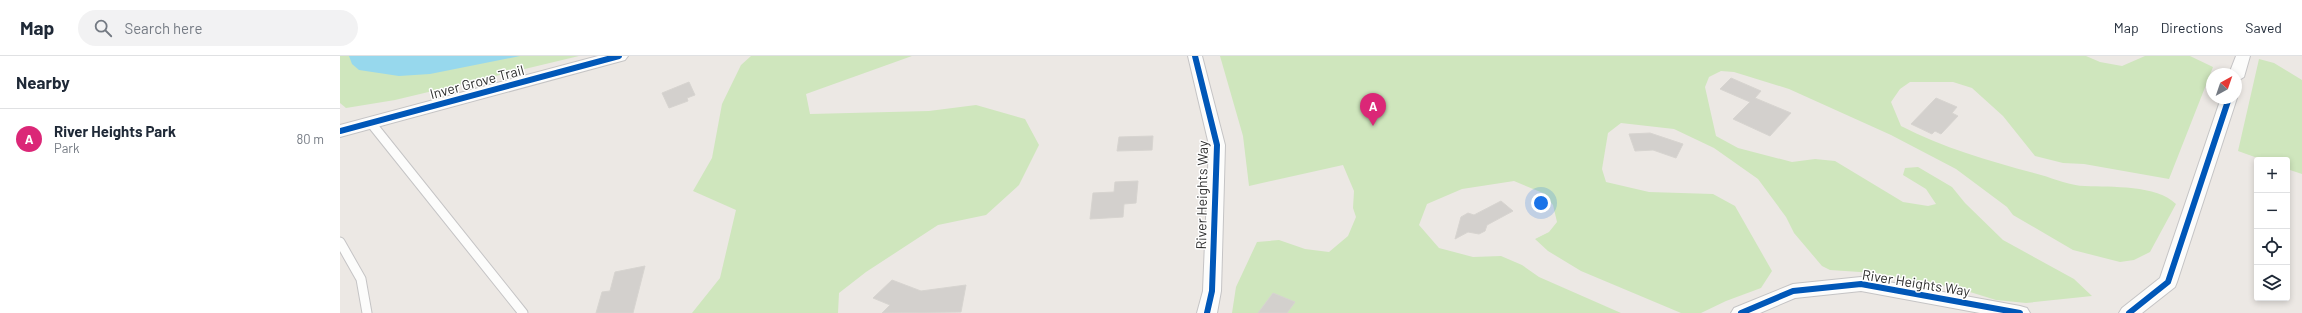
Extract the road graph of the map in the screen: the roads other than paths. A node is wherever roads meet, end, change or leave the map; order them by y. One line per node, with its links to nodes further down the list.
1 (619, 56): 6 (street, Inver Grove Trail)
2 (1195, 56): 11 (street, River Heights Way)
3 (2243, 56): 4 (street)
4 (2239, 68)
5 (2227, 104): 14 (street)
6 (371, 123): 7 (street, Inver Grove Trail); 10 (lane)
7 (340, 131)
8 (340, 242): 9 (lane)
9 (367, 313)
10 (523, 313)
11 (1207, 313)
12 (1740, 313): 13 (street, River Heights Way)
13 (2020, 313)
14 (2129, 313)

